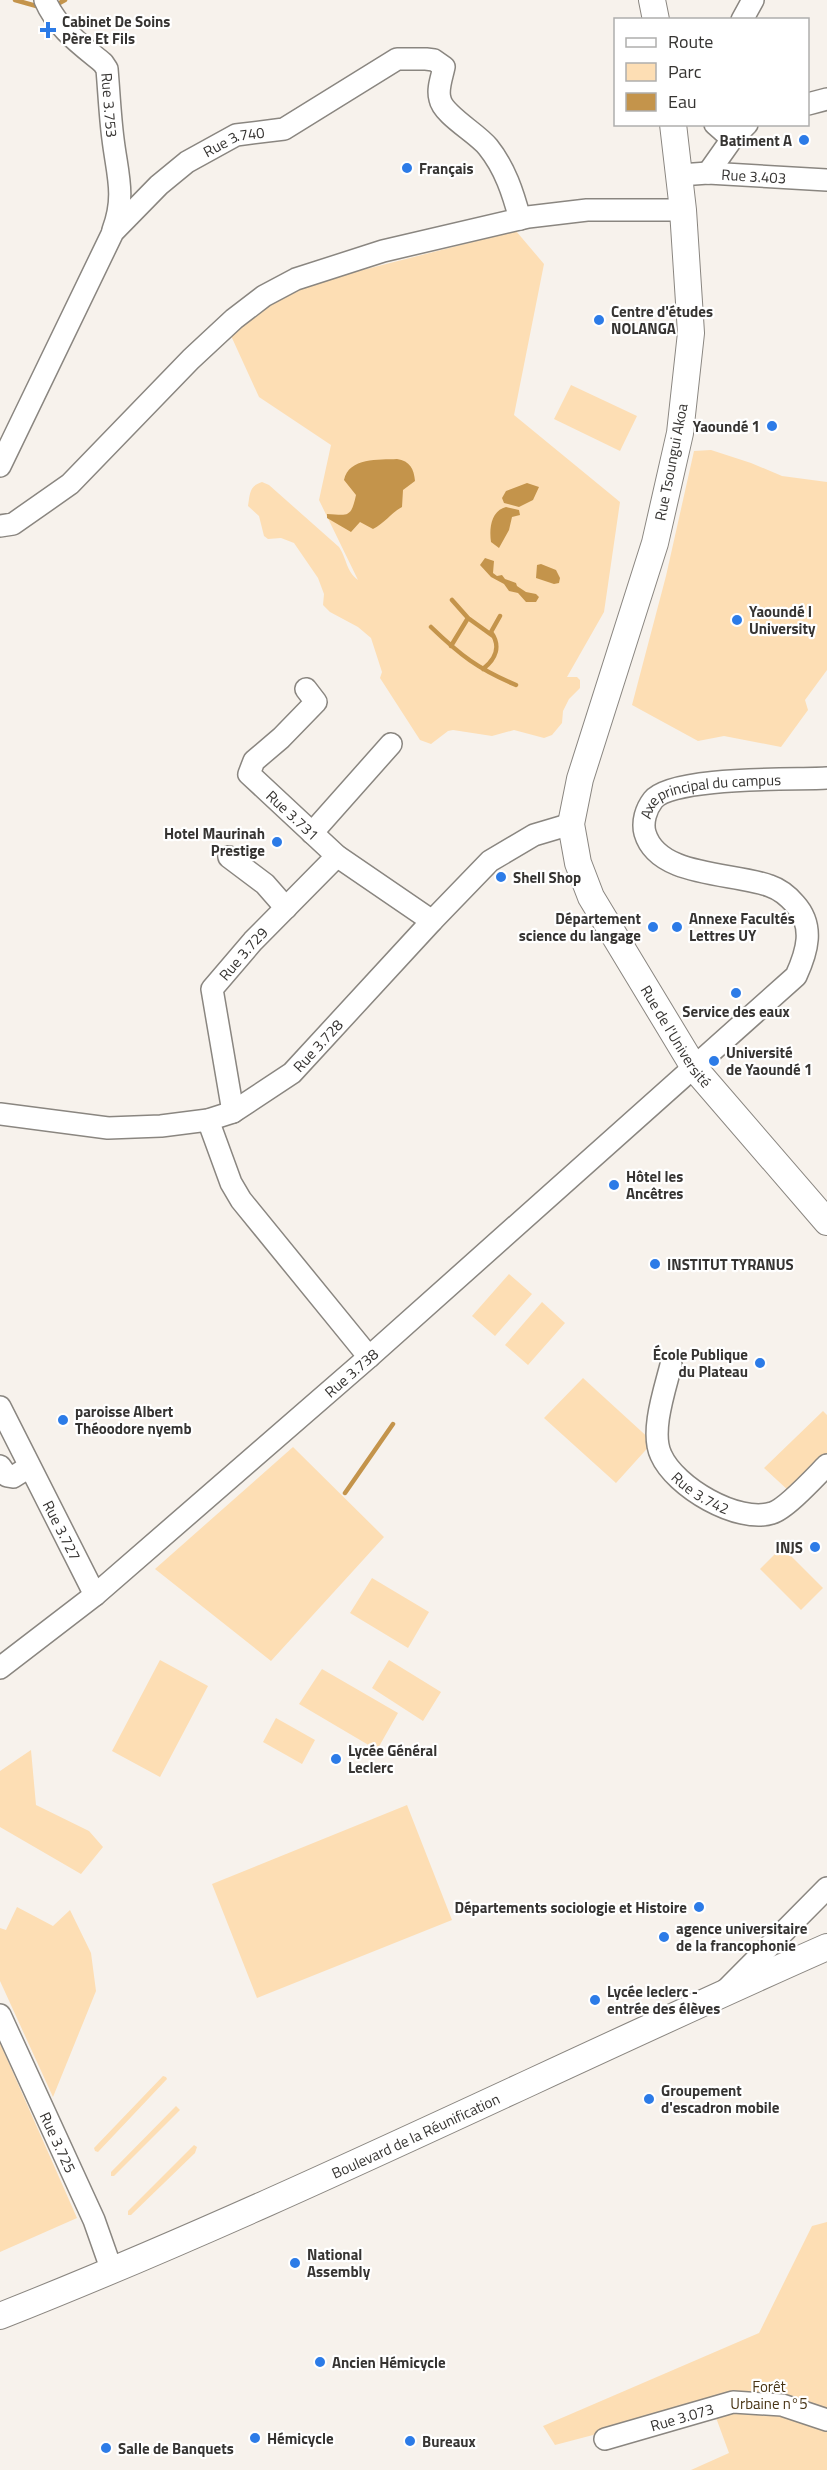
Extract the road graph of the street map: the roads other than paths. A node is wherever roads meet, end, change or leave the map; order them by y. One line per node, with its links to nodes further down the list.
1 (652, 0): 4 (main road)
2 (753, 0): 5 (street)
3 (47, 5): 16 (street, Rue 3.753)
4 (656, 18)
5 (743, 18)
6 (827, 99): 7 (street)
7 (809, 104)
8 (673, 126): 12 (main road, Rue Tsoungui Akoa)
9 (721, 126): 10 (street)
10 (739, 132): 11 (street)
11 (708, 173): 12 (street, Rue 3.403); 13 (street, Rue 3.403)
12 (680, 175): 14 (main road, Rue Tsoungui Akoa)
13 (827, 180)
14 (683, 210): 15 (street); 22 (main road, Rue Tsoungui Akoa)
15 (520, 219): 16 (street, Rue 3.740); 18 (street)
16 (113, 232): 17 (street, Rue 3.740)
17 (0, 466)
18 (0, 526)
19 (306, 689): 23 (street, Rue 3.731)
20 (391, 744): 23 (street)
21 (827, 778): 28 (street, Axe principal du campus)
22 (571, 824): 27 (street, Rue 3.728); 28 (main road, Rue de l'Université)
23 (312, 833): 24 (street, Rue 3.731)
24 (338, 856): 26 (street, Rue 3.729); 27 (street, Rue 3.731)
25 (230, 857): 26 (street)
26 (286, 908): 29 (street, Rue 3.729)
27 (432, 921): 29 (street, Rue 3.728)
28 (695, 1069): 32 (main road, Rue de l'Université); 33 (street, Rue 3.738)
29 (233, 1112): 31 (street, Rue 3.728)
30 (0, 1114): 31 (street, Rue 3.728)
31 (208, 1119): 33 (street)
32 (827, 1222)
33 (369, 1357): 39 (street, Rue 3.738)
34 (671, 1365): 36 (street, Rue 3.742)
35 (0, 1407): 38 (street, Rue 3.727)
36 (827, 1465)
37 (0, 1466): 38 (street)
38 (29, 1467): 39 (street, Rue 3.727)
39 (95, 1594): 40 (street, Rue 3.738)
40 (0, 1668)
41 (827, 1888): 43 (street)
42 (827, 1947): 43 (main road, Boulevard de la Réunification)
43 (722, 1994): 45 (main road, Boulevard de la Réunification)
44 (0, 2015): 45 (street, Rue 3.725)
45 (112, 2271): 46 (main road, Boulevard de la Réunification)
46 (0, 2316)
47 (827, 2420): 48 (street, Rue 3.073)
48 (605, 2439)

